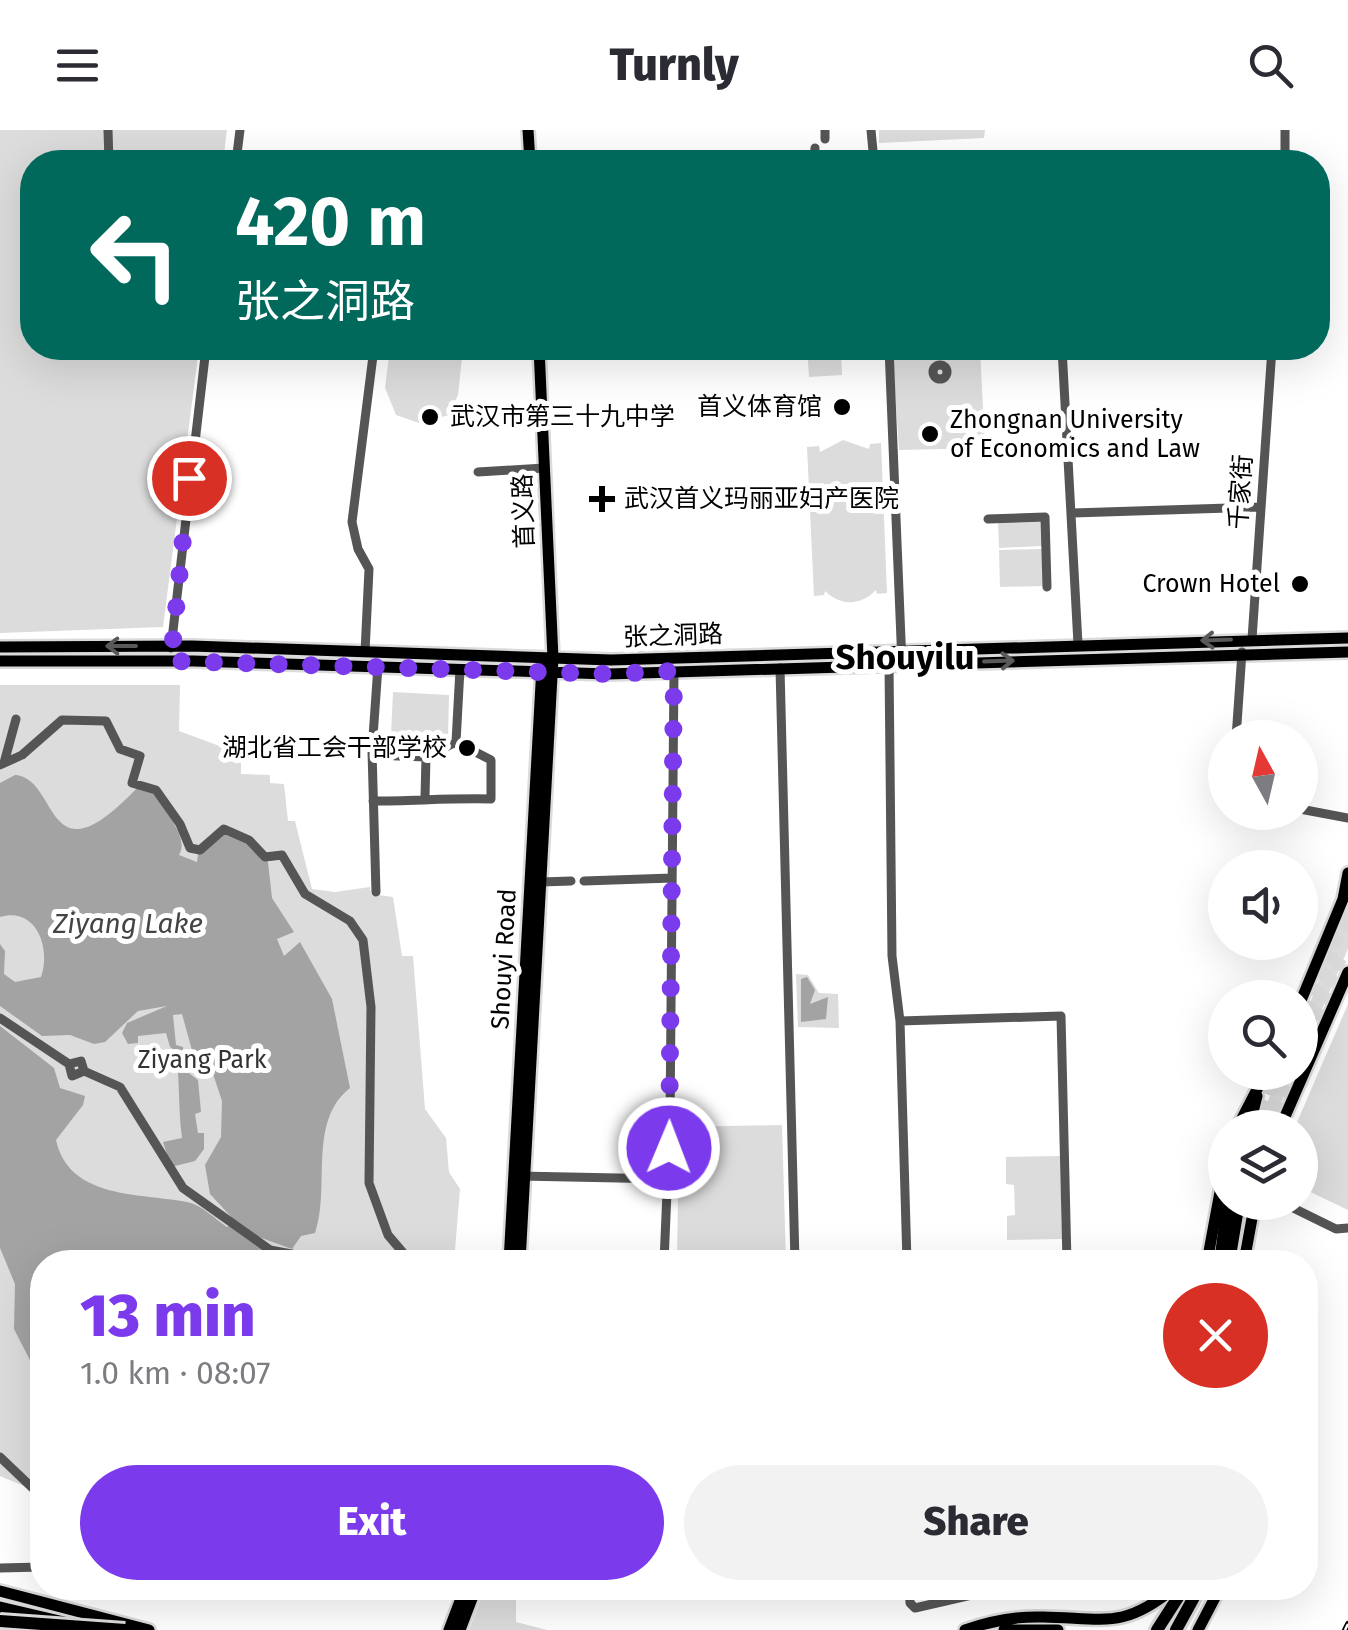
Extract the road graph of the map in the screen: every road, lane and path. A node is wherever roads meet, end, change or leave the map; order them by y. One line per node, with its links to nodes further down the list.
1 (205, 360): 16 (street)
2 (372, 360): 18 (street)
3 (540, 360): 7 (main road, 首义路)
4 (890, 360): 22 (street)
5 (1063, 360): 10 (street)
6 (1271, 360): 9 (street, 千家街)
7 (544, 468): 8 (street); 21 (main road, 首义路)
8 (478, 472)
9 (1260, 507): 10 (street); 14 (street, 千家街)
10 (1073, 513): 15 (street)
11 (988, 519): 12 (street)
12 (1047, 587)
13 (1348, 638): 14 (main road, 张之洞路)
14 (1252, 639): 15 (main road, 张之洞路, one-way to 15)
15 (1078, 644): 22 (main road, 张之洞路)
16 (171, 646): 17 (main road, 张之洞路, one-way to 17); 18 (main road, 张之洞路); 24 (street)
17 (0, 648)
18 (365, 652): 21 (main road, 张之洞路)
19 (1242, 652): 20 (main road, 张之洞路); 22 (main road, 张之洞路, one-way to 19); 31 (street)
20 (1348, 652)
21 (547, 657): 22 (main road, 张之洞路); 29 (main road, 首义路)
22 (898, 660): 26 (main road, 张之洞路); 49 (street)
23 (0, 661): 24 (main road, 张之洞路)
24 (171, 661): 25 (main road, 张之洞路)
25 (378, 666): 27 (main road, 张之洞路); 33 (street)
26 (780, 668): 28 (main road, 张之洞路); 64 (street)
27 (460, 669): 29 (main road, 张之洞路); 32 (street)
28 (674, 671): 29 (main road, 张之洞路); 41 (street)
29 (547, 672): 44 (main road, Shouyi Road); 51 (main road, Shouyi Road)
30 (16, 719): 35 (street)
31 (1237, 720)
32 (456, 742): 34 (street); 36 (street)
33 (372, 755): 34 (street); 37 (street)
34 (426, 757): 36 (street)
35 (2, 764): 60 (street)
36 (424, 797): 37 (street)
37 (373, 801): 45 (street)
38 (1318, 812): 39 (street)
39 (1348, 818)
40 (1348, 873): 47 (main road)
41 (672, 880): 43 (street); 52 (street)
42 (570, 882): 44 (street)
43 (584, 882)
44 (541, 883): 51 (main road, Shouyi Road)
45 (376, 892)
46 (1348, 972): 50 (main road)
47 (1310, 980)
48 (0, 1018): 59 (street)
49 (900, 1021): 65 (street); 66 (street)
50 (1288, 1110)
51 (521, 1174): 52 (street); 61 (main road, Shouyi Road); 62 (main road, Shouyi Road)
52 (668, 1176): 63 (street)
53 (1318, 1219): 58 (street)
54 (1217, 1220): 67 (main road)
55 (1222, 1220): 68 (highway)
56 (1236, 1220): 69 (highway)
57 (1252, 1220): 70 (main road)
58 (1348, 1228)
59 (272, 1250)
60 (399, 1250)
61 (511, 1250)
62 (520, 1250)
63 (665, 1250)
64 (796, 1250)
65 (907, 1250)
66 (1067, 1250)
67 (1209, 1250)
68 (1221, 1250)
69 (1232, 1250)
70 (1246, 1250)
71 (0, 1457): 72 (street)
72 (30, 1486)
73 (30, 1567): 74 (street)
74 (0, 1568)
75 (0, 1591): 76 (main road)
76 (30, 1599)
77 (34, 1600): 91 (main road)
78 (460, 1600): 92 (main road)
79 (471, 1600): 93 (main road)
80 (911, 1600): 81 (street)
81 (949, 1600)
82 (1159, 1600): 94 (main road)
83 (1176, 1600): 97 (highway)
84 (1193, 1600): 88 (highway)
85 (1214, 1600): 98 (main road)
86 (0, 1606): 89 (main road)
87 (0, 1621): 90 (highway, bridge)
88 (1177, 1629)
89 (99, 1630)
90 (125, 1630)
91 (149, 1630)
92 (449, 1630)
93 (460, 1630)
94 (966, 1630)
95 (1004, 1630): 96 (main road)
96 (1058, 1630)
97 (1157, 1630)
98 (1198, 1630)

